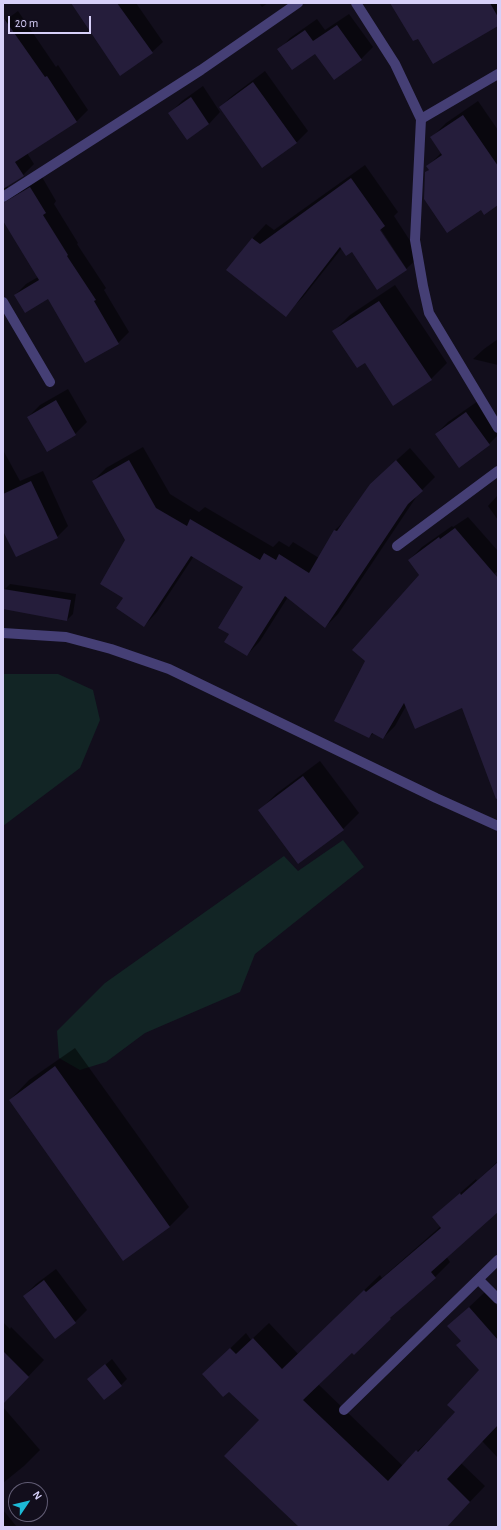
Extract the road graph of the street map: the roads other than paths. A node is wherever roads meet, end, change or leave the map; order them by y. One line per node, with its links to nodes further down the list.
1 (298, 3): 5 (street)
2 (356, 3): 4 (street)
3 (498, 74): 4 (street)
4 (421, 119): 8 (street)
5 (3, 197)
6 (3, 302): 7 (street)
7 (50, 382)
8 (498, 428)
9 (498, 471): 10 (street)
10 (397, 546)
11 (3, 633): 12 (street)
12 (498, 826)
13 (498, 1260): 14 (street)
14 (479, 1280): 15 (street); 16 (street)
15 (498, 1299)
16 (344, 1410)

